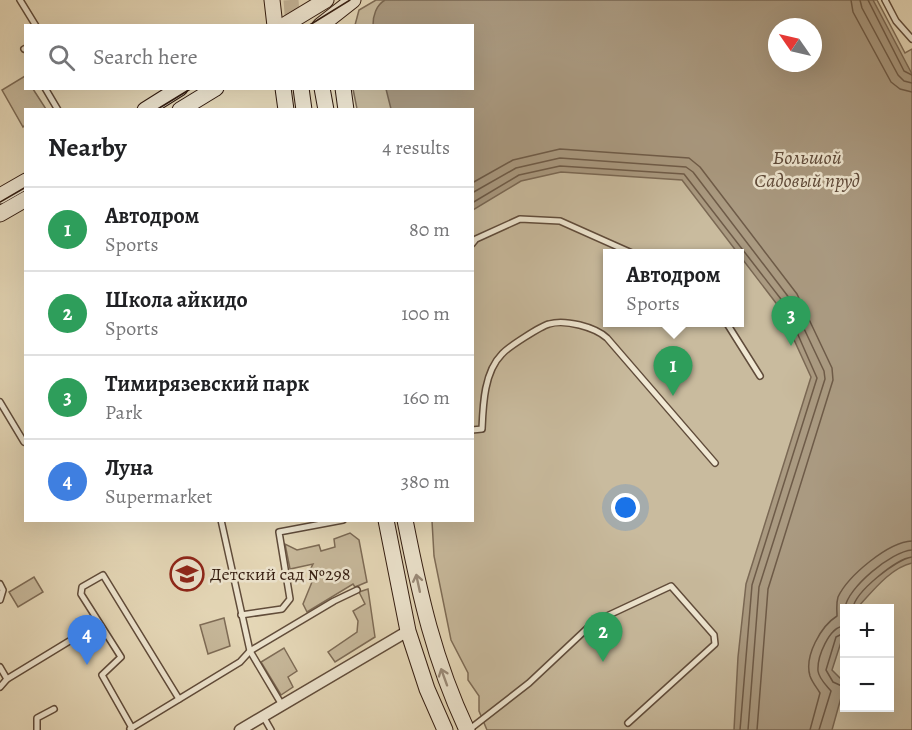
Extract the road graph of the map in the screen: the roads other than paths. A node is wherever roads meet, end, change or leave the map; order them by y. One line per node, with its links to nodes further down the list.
1 (20, 0): 8 (lane)
2 (272, 0): 9 (main road)
3 (326, 0): 10 (main road)
4 (331, 0): 7 (main road)
5 (353, 0): 7 (main road)
6 (885, 0): 11 (lane)
7 (329, 23)
8 (35, 24)
9 (275, 24)
10 (287, 24)
11 (912, 39)
12 (46, 90): 19 (lane)
13 (177, 90): 20 (main road)
14 (213, 90): 21 (main road)
15 (283, 90): 22 (main road)
16 (301, 90): 23 (main road)
17 (322, 90): 24 (main road)
18 (343, 90): 25 (main road)
19 (57, 108)
20 (148, 108)
21 (183, 108)
22 (286, 108)
23 (304, 108)
24 (326, 108)
25 (346, 108)
26 (24, 182): 27 (main road)
27 (0, 196)
28 (24, 200): 29 (main road)
29 (0, 214)
30 (474, 242): 31 (lane)
31 (623, 249)
32 (729, 327): 33 (lane)
33 (760, 376)
34 (0, 402): 36 (lane)
35 (474, 430): 37 (lane)
36 (24, 442)
37 (715, 463)
38 (221, 522): 45 (lane)
39 (332, 522): 45 (lane)
40 (385, 522): 47 (main road)
41 (407, 522): 62 (main road, one-way to 41)
42 (0, 584): 44 (lane)
43 (357, 590): 48 (lane)
44 (0, 600)
45 (241, 615): 48 (lane)
46 (99, 623): 50 (lane); 52 (lane); 57 (lane)
47 (408, 631): 53 (street); 61 (main road)
48 (250, 651): 52 (lane); 53 (lane)
49 (0, 667): 50 (lane)
50 (7, 679): 51 (lane)
51 (0, 687)
52 (179, 699): 57 (lane)
53 (282, 705): 55 (street)
54 (54, 709): 58 (lane)
55 (263, 716): 59 (street); 60 (lane)
56 (628, 723): 62 (lane)
57 (134, 728)
58 (37, 730)
59 (240, 730)
60 (271, 730)
61 (445, 730)
62 (468, 730)

